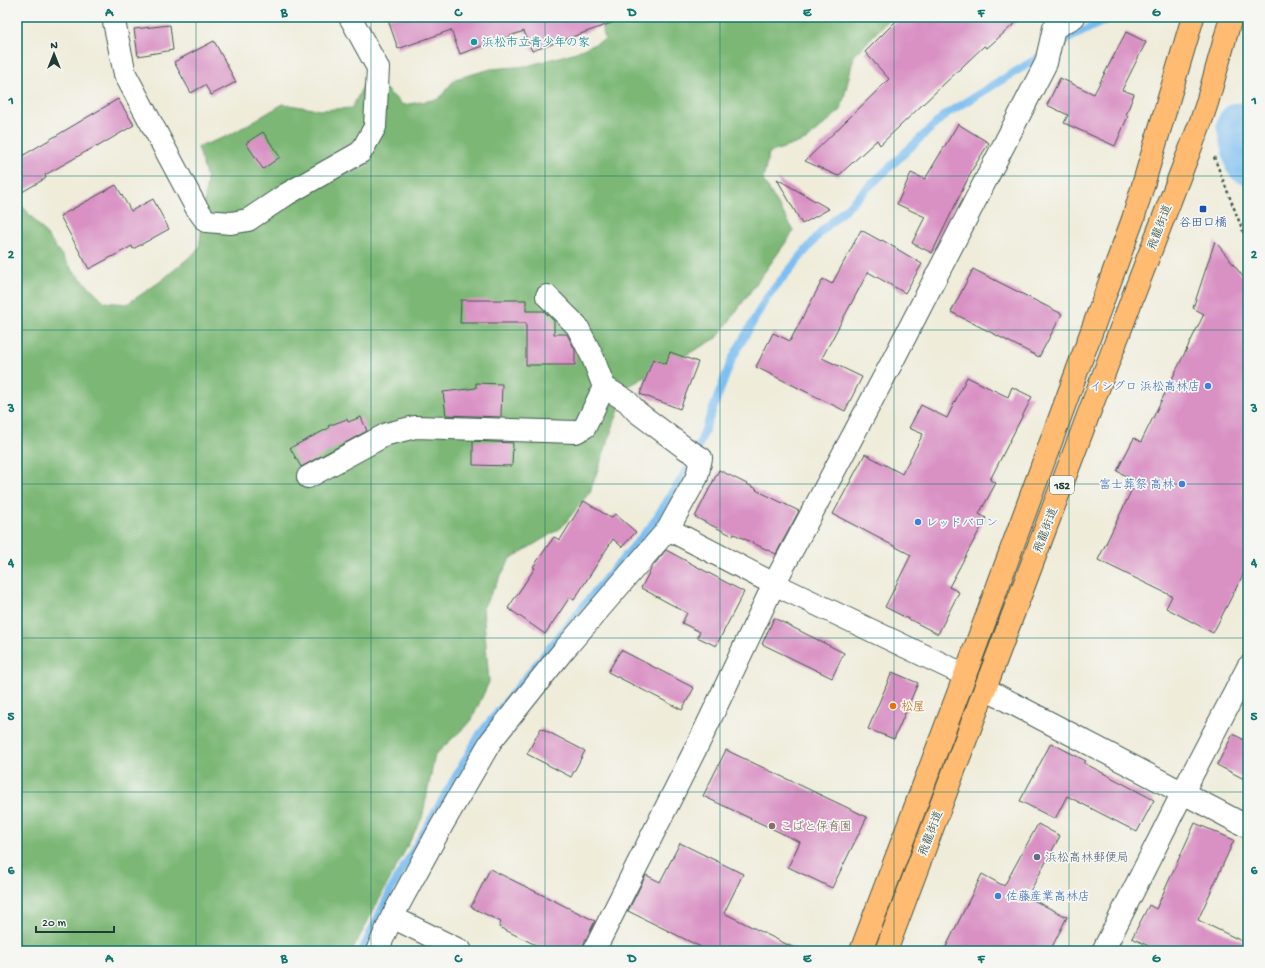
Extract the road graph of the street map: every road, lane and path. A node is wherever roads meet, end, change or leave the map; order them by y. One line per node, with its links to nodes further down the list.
1 (113, 17): 2 (street)
2 (350, 17)
3 (1074, 17): 12 (street)
4 (1193, 17): 14 (highway, 飛龍街道 / 152)
5 (1231, 17): 6 (highway, 飛龍街道 / 152)
6 (1200, 121): 7 (path); 15 (highway, 飛龍街道 / 152)
7 (1248, 244)
8 (547, 296): 9 (street)
9 (604, 387): 10 (street); 11 (street)
10 (308, 477)
11 (668, 529): 12 (street); 18 (street)
12 (774, 584): 14 (street); 21 (street)
13 (1248, 667): 16 (street)
14 (965, 675): 22 (highway, 飛龍街道 / 152)
15 (985, 689): 16 (street); 23 (highway, 飛龍街道 / 152)
16 (1183, 792): 17 (street); 24 (street)
17 (1248, 827)
18 (392, 918): 19 (street); 20 (street)
19 (378, 951)
20 (461, 951)
21 (594, 951)
22 (861, 951)
23 (886, 951)
24 (1103, 951)

